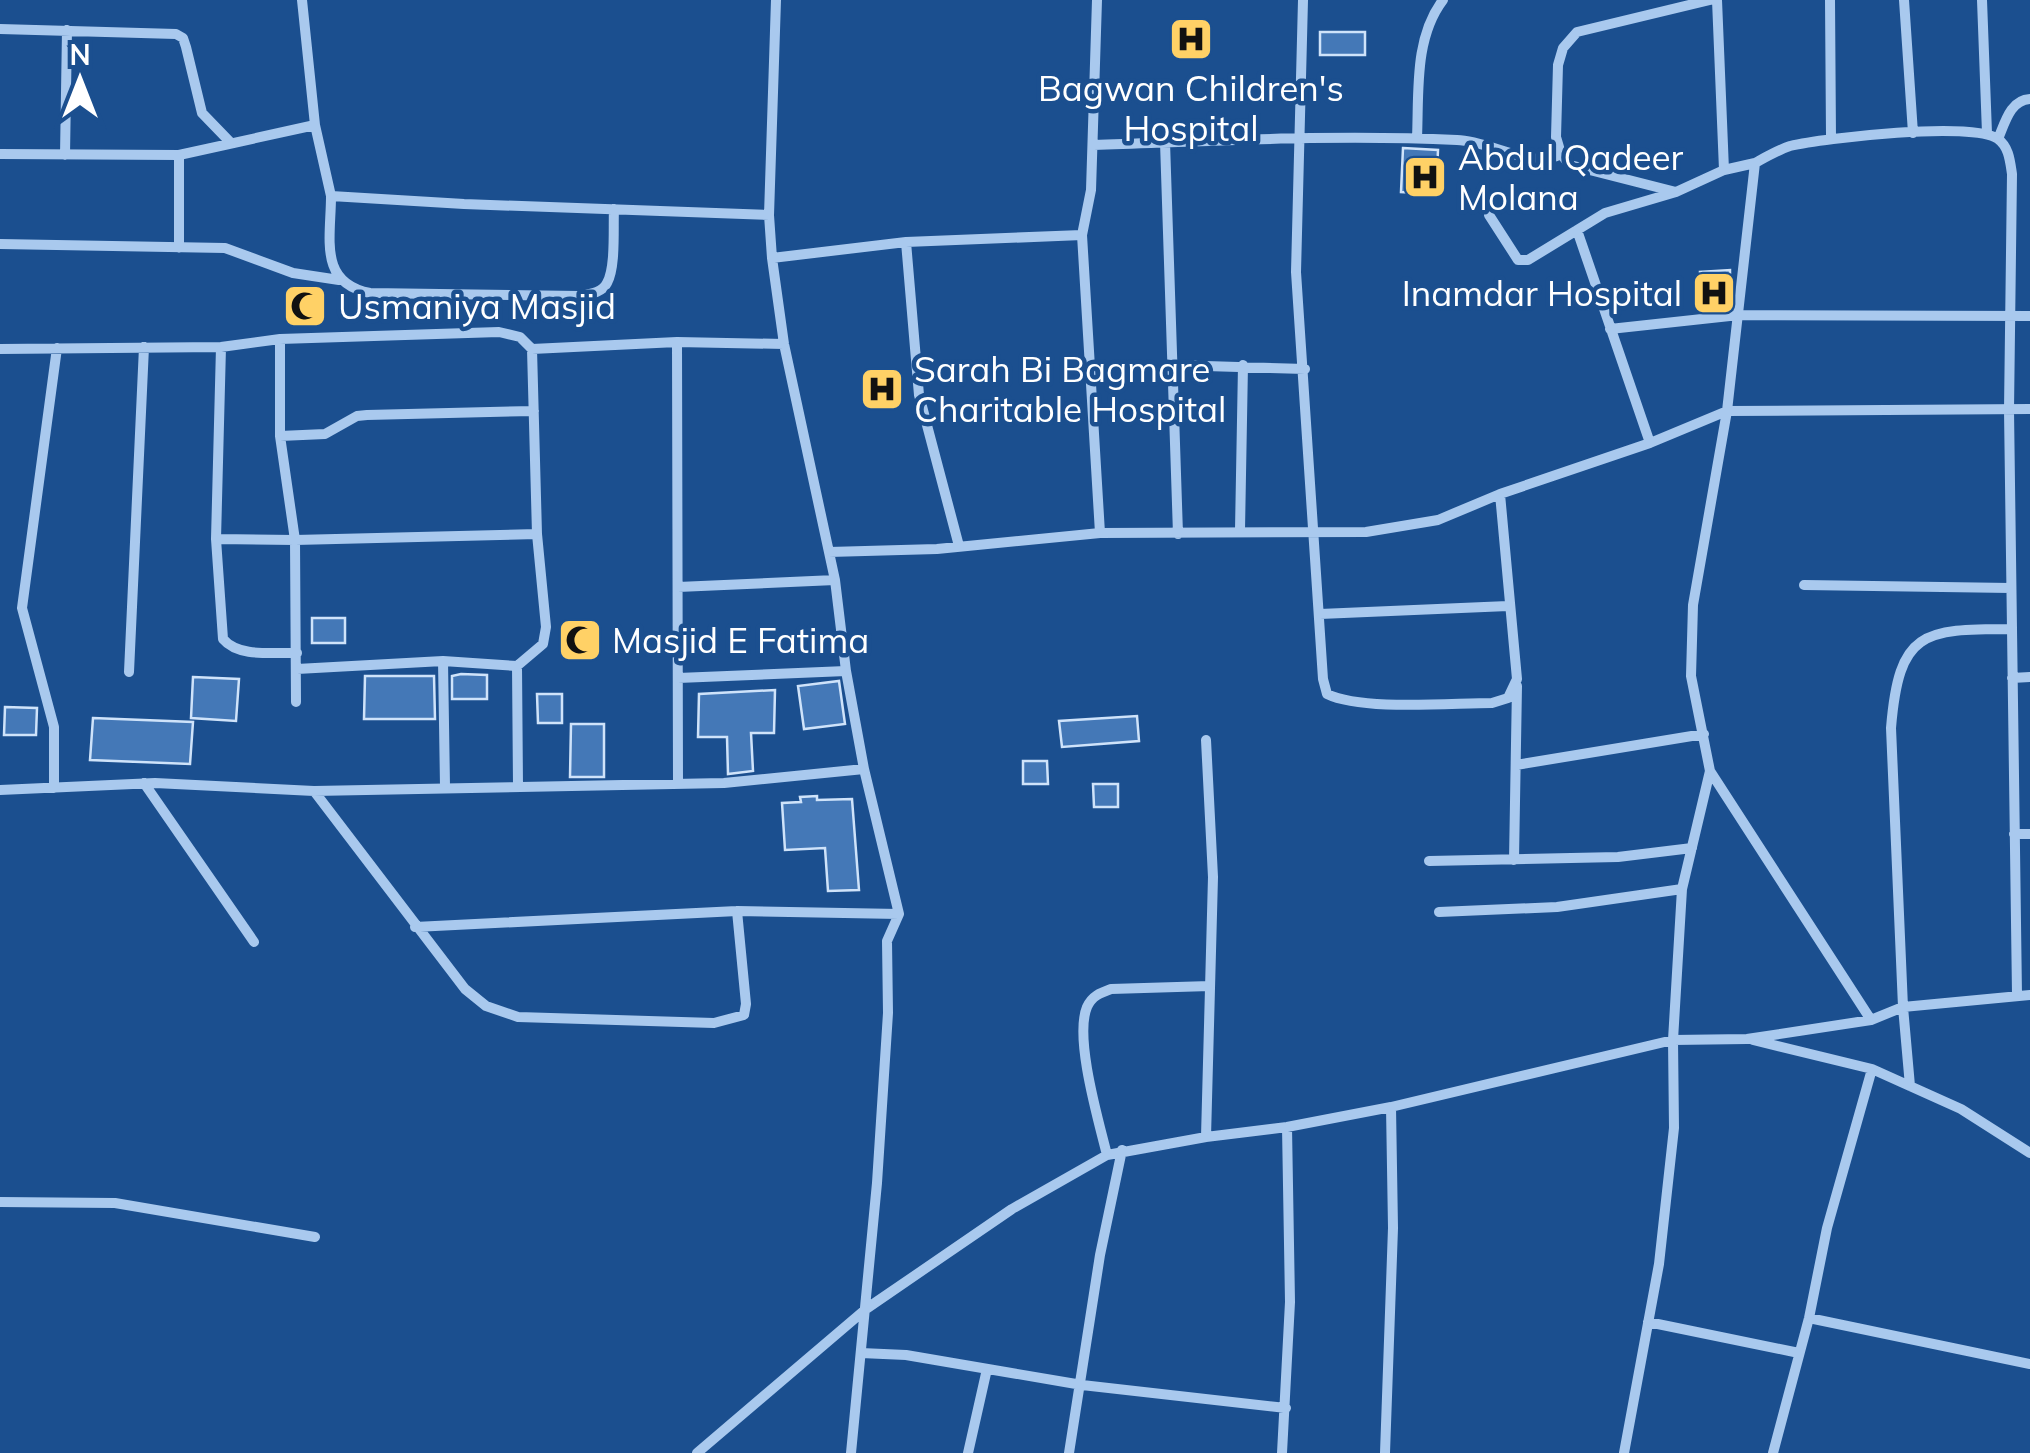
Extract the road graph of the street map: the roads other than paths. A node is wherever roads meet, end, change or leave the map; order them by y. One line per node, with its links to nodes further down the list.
1 (302, 0): 13 (street)
2 (776, 0): 32 (street)
3 (1098, 0): 22 (street)
4 (1303, 0): 17 (street)
5 (1443, 0): 18 (street)
6 (1713, 0): 24 (street); 28 (street)
7 (1830, 0): 16 (street)
8 (1904, 0): 14 (street)
9 (1982, 0): 15 (street)
10 (0, 29): 11 (street)
11 (67, 30): 21 (street); 25 (street)
12 (2030, 98): 19 (street)
13 (316, 124): 21 (street); 30 (street)
14 (1913, 133): 15 (street); 16 (street)
15 (1987, 134): 19 (street)
16 (1831, 137): 27 (street)
17 (1301, 138): 18 (street); 20 (street); 55 (street)
18 (1417, 138): 24 (street)
19 (1998, 139): 42 (street)
20 (1165, 142): 22 (street); 53 (street)
21 (231, 144): 26 (street)
22 (1094, 145): 35 (street)
23 (0, 154): 25 (street)
24 (1561, 154): 29 (street)
25 (65, 155): 26 (street)
26 (178, 155): 38 (street)
27 (1755, 163): 28 (street); 41 (street)
28 (1724, 170): 29 (street)
29 (1676, 192): 34 (street)
30 (331, 196): 31 (street); 40 (street)
31 (614, 209): 32 (street); 40 (street)
32 (769, 215): 39 (street)
33 (1490, 215): 34 (street)
34 (1577, 230): 44 (street)
35 (1082, 235): 36 (street); 64 (street)
36 (906, 242): 39 (street); 70 (street)
37 (0, 244): 38 (street)
38 (178, 248): 40 (street)
39 (772, 258): 47 (street)
40 (340, 280)
41 (1738, 316): 42 (street); 44 (street); 57 (street)
42 (2009, 316): 43 (street); 58 (street)
43 (2030, 316)
44 (1610, 329): 61 (street)
45 (280, 339): 48 (street); 52 (street); 60 (street)
46 (678, 342): 47 (street); 52 (street); 74 (street)
47 (784, 344): 71 (street)
48 (221, 346): 49 (street); 68 (street)
49 (144, 347): 51 (street); 84 (street)
50 (0, 348): 51 (street)
51 (57, 348): 99 (street)
52 (532, 349): 59 (street)
53 (1172, 365): 54 (street); 67 (street)
54 (1242, 365): 55 (street); 63 (street)
55 (1305, 369): 65 (street)
56 (2030, 409): 58 (street)
57 (1727, 410): 58 (street); 61 (street); 90 (street)
58 (2009, 410): 75 (street)
59 (534, 411): 60 (street); 66 (street)
60 (280, 436): 69 (street)
61 (1650, 443): 62 (street)
62 (1500, 494): 65 (street); 76 (street)
63 (1240, 530): 65 (street); 67 (street)
64 (1100, 532): 67 (street); 70 (street)
65 (1312, 533): 77 (street)
66 (537, 534): 69 (street); 81 (street)
67 (1178, 534)
68 (216, 539): 69 (street); 79 (street)
69 (295, 540): 79 (street)
70 (959, 546): 71 (street)
71 (829, 552): 72 (street)
72 (835, 580): 74 (street); 83 (street)
73 (1804, 585): 75 (street)
74 (678, 588): 86 (street)
75 (2012, 588): 78 (street)
76 (1508, 606): 77 (street); 87 (street)
77 (1320, 614): 87 (street)
78 (2012, 629): 88 (street); 116 (street)
79 (297, 653): 82 (street)
80 (443, 662): 81 (street); 82 (street); 97 (street)
81 (517, 666): 98 (street)
82 (297, 668): 89 (street)
83 (846, 671): 86 (street); 93 (street)
84 (128, 672)
85 (2030, 677): 88 (street)
86 (678, 678): 96 (street)
87 (1517, 678): 92 (street)
88 (2012, 678): 102 (street)
89 (296, 702)
90 (1704, 734): 92 (street); 94 (street)
91 (1206, 740): 113 (street)
92 (1516, 765): 105 (street)
93 (864, 770): 96 (street); 110 (street)
94 (1710, 772): 104 (street); 117 (street)
95 (144, 784): 99 (street); 101 (street); 112 (street)
96 (678, 784): 98 (street)
97 (446, 786): 98 (street); 101 (street)
98 (518, 786)
99 (54, 788): 100 (street)
100 (0, 790)
101 (314, 790): 111 (street)
102 (2014, 834): 103 (street); 114 (street)
103 (2030, 834)
104 (1692, 848): 105 (street); 107 (street)
105 (1514, 860): 106 (street)
106 (1429, 861)
107 (1682, 889): 109 (street); 119 (street)
108 (737, 911): 110 (street); 111 (street); 111 (street)
109 (1440, 912)
110 (899, 914): 130 (street)
111 (415, 926)
112 (254, 942)
113 (1210, 986): 124 (street); 127 (street)
114 (2017, 995): 115 (street); 116 (street)
115 (2030, 995)
116 (1903, 1007): 117 (street); 121 (street)
117 (1871, 1020): 118 (street)
118 (1747, 1038): 119 (street); 120 (street)
119 (1673, 1040): 122 (street); 132 (street)
120 (1872, 1069): 121 (street); 131 (street)
121 (1910, 1086): 126 (street)
122 (1391, 1107): 123 (street); 144 (street)
123 (1287, 1128): 124 (street); 138 (street)
124 (1206, 1137): 125 (street)
125 (1122, 1150): 127 (street); 137 (street)
126 (2030, 1153)
127 (1107, 1155): 130 (street)
128 (0, 1202): 129 (street)
129 (315, 1237)
130 (866, 1309): 133 (street); 139 (street)
131 (1809, 1318): 134 (street); 135 (street)
132 (1648, 1322): 134 (street); 145 (street)
133 (861, 1353): 136 (street); 140 (street)
134 (1799, 1353): 146 (street)
135 (2030, 1364)
136 (987, 1368): 137 (street); 141 (street)
137 (1082, 1385): 138 (street); 142 (street)
138 (1286, 1408): 143 (street)
139 (698, 1453)
140 (851, 1453)
141 (968, 1453)
142 (1069, 1453)
143 (1282, 1453)
144 (1385, 1453)
145 (1624, 1453)
146 (1774, 1453)

